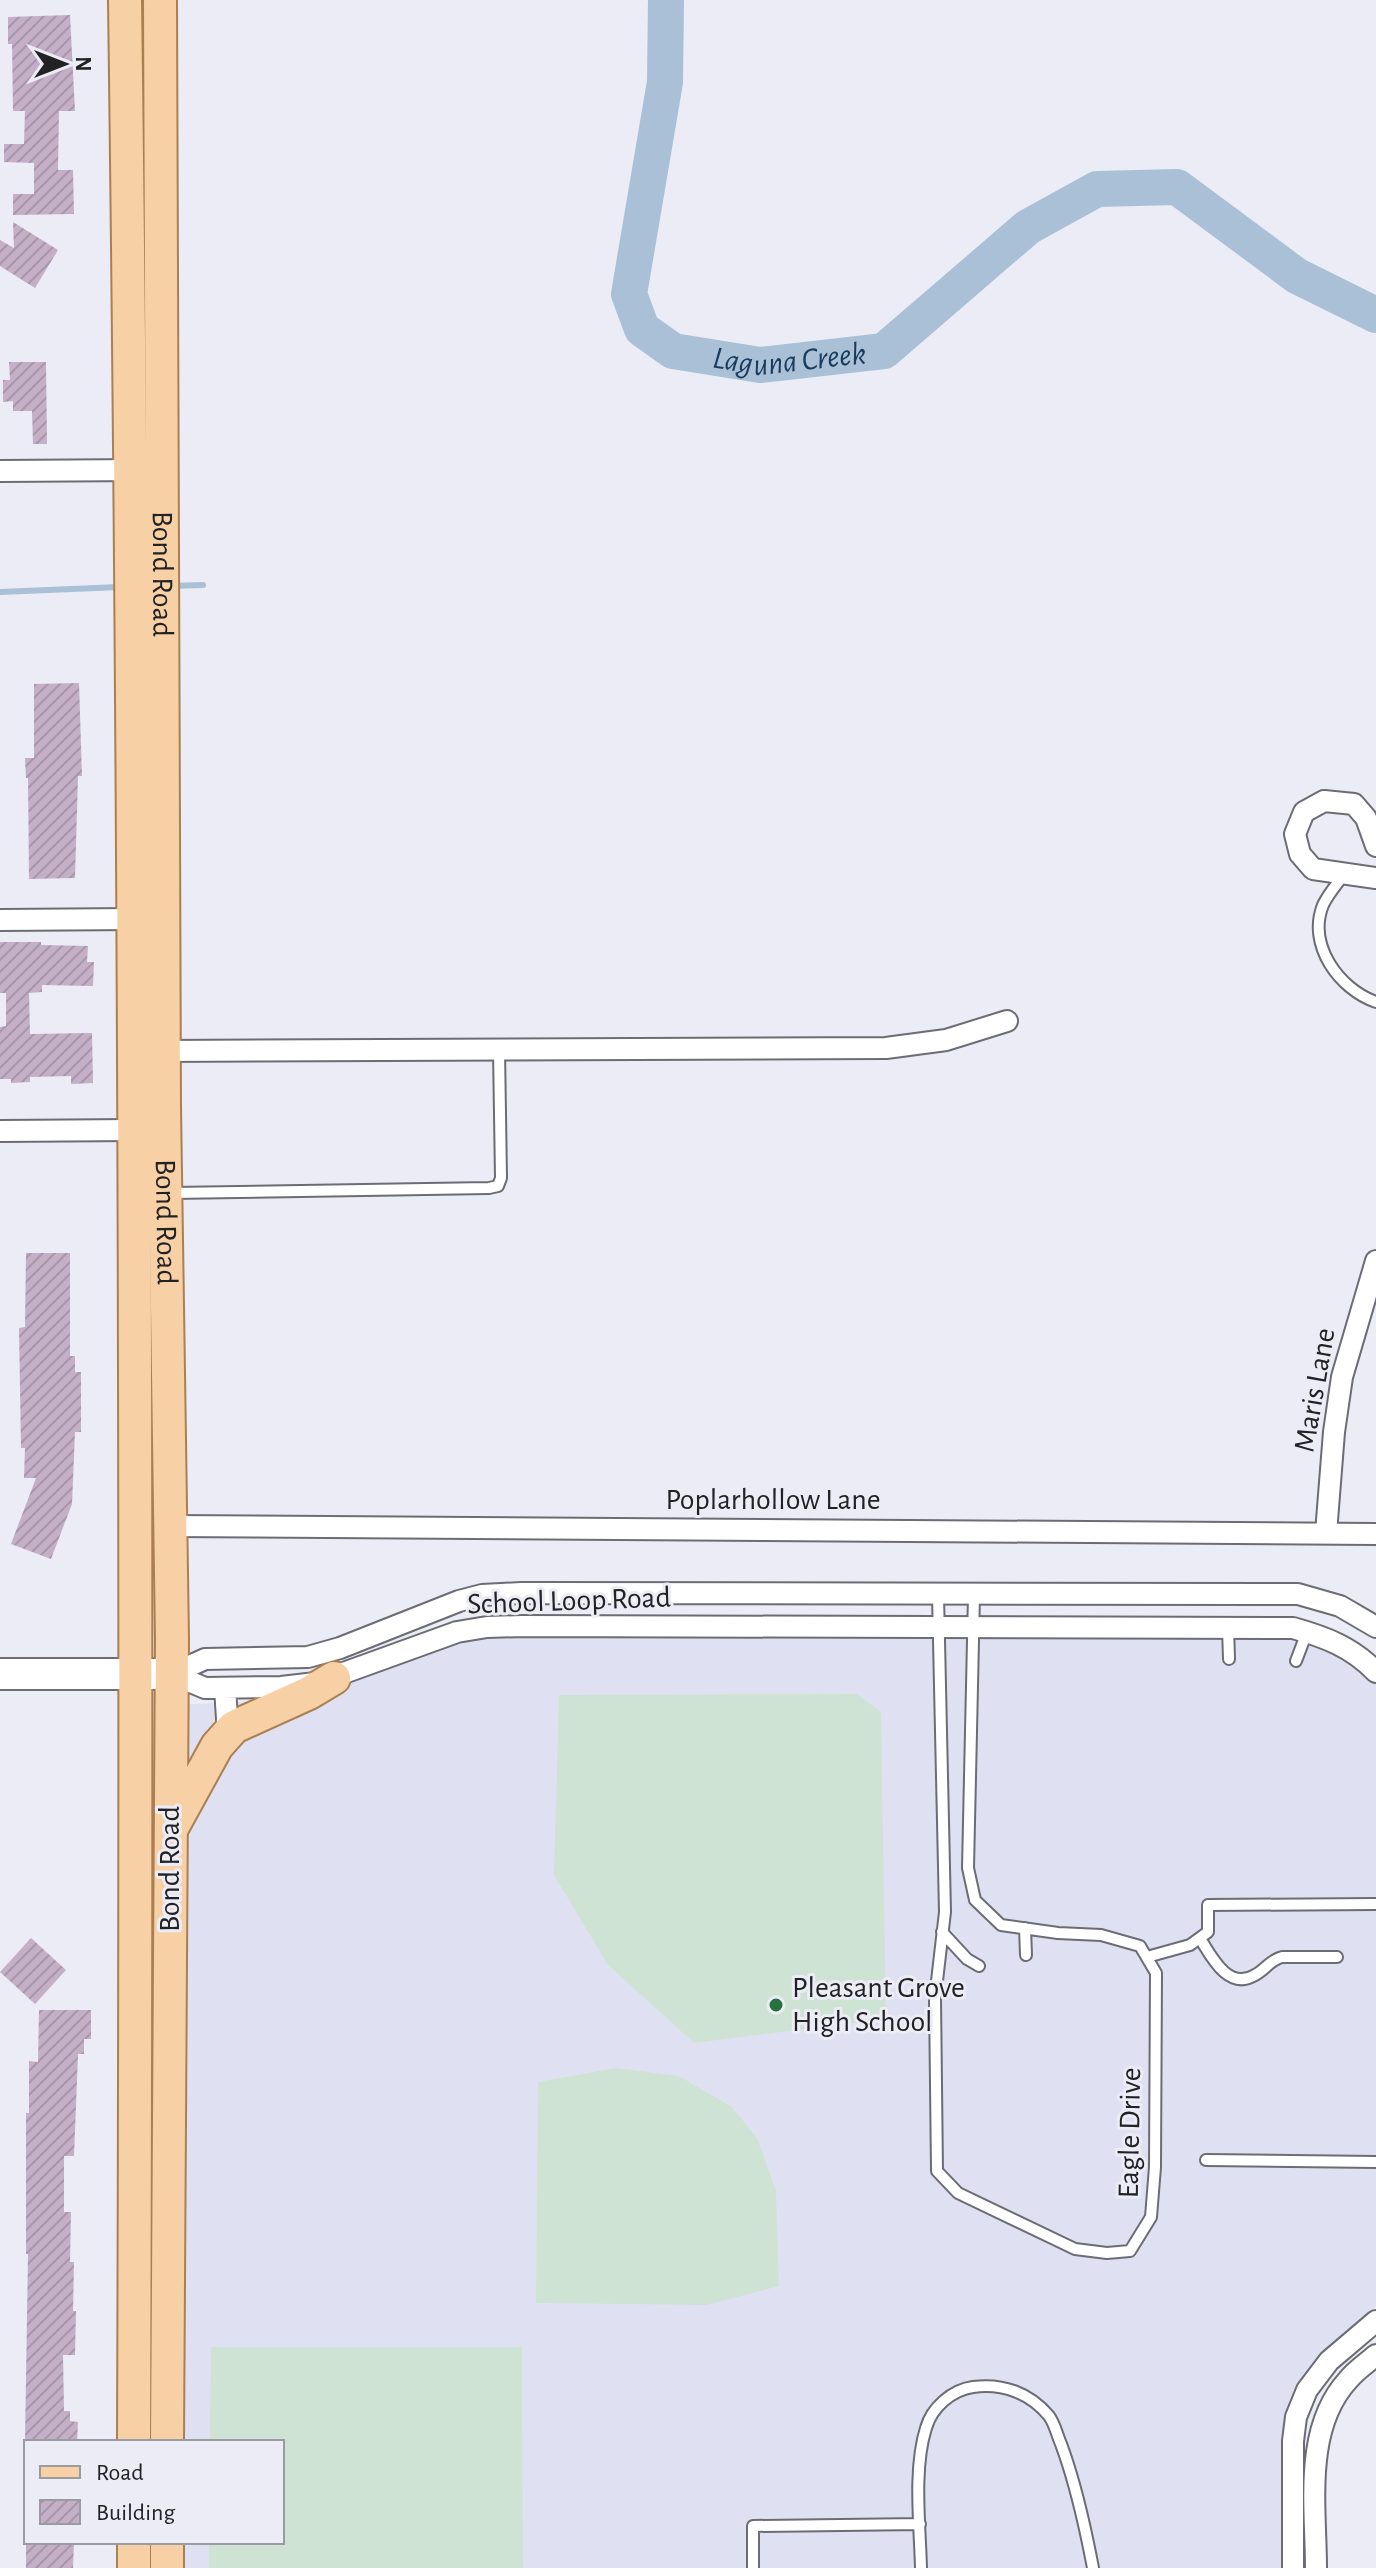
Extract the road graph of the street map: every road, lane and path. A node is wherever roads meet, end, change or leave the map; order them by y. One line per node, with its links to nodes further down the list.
1 (125, 0): 5 (main road, Bond Road)
2 (138, 0): 4 (main road)
3 (160, 0): 4 (main road, Bond Road)
4 (160, 226): 5 (main road, Bond Road)
5 (147, 470): 6 (street); 7 (main road, Bond Road)
6 (0, 471)
7 (148, 627): 11 (main road, Bond Road); 16 (main road, Bond Road)
8 (1376, 846): 9 (street)
9 (1345, 873): 10 (street); 13 (lane)
10 (1376, 878)
11 (135, 919): 12 (street); 17 (main road); 18 (main road, Bond Road)
12 (0, 920)
13 (1376, 1002)
14 (1007, 1021): 15 (street)
15 (499, 1050): 16 (street); 20 (lane)
16 (163, 1051): 17 (main road, Bond Road)
17 (164, 1106): 20 (main road, Bond Road)
18 (135, 1130): 19 (street); 36 (main road, Bond Road)
19 (0, 1131)
20 (165, 1193): 22 (main road, Bond Road)
21 (1376, 1261): 23 (street, Maris Lane)
22 (169, 1526): 23 (street, Poplarhollow Lane); 37 (main road, Bond Road)
23 (1326, 1533): 24 (street, Poplarhollow Lane)
24 (1376, 1534)
25 (938, 1595): 26 (street, School Loop Road); 30 (lane, Eagle Drive); 37 (street, School Loop Road)
26 (974, 1595): 28 (street, School Loop Road); 29 (lane)
27 (1228, 1627): 29 (street, School Loop Road); 31 (street, School Loop Road); 32 (lane)
28 (1376, 1627)
29 (974, 1628): 30 (street, School Loop Road); 43 (lane)
30 (938, 1629): 38 (street, School Loop Road); 44 (lane, Eagle Drive)
31 (1307, 1632): 33 (lane); 34 (street, School Loop Road)
32 (1229, 1659)
33 (1296, 1661)
34 (1376, 1672)
35 (0, 1674): 36 (street)
36 (137, 1674): 37 (street); 54 (main road, Bond Road)
37 (172, 1674): 39 (street, School Loop Road); 41 (main road, Bond Road)
38 (334, 1678): 39 (street, School Loop Road); 40 (main road)
39 (225, 1688): 40 (street)
40 (228, 1734): 41 (main road)
41 (170, 1833): 55 (main road, Bond Road)
42 (1376, 1904): 45 (lane)
43 (1025, 1928): 46 (lane); 47 (lane)
44 (942, 1932): 47 (lane, Eagle Drive); 49 (lane)
45 (1201, 1940): 47 (lane); 48 (lane)
46 (1026, 1955)
47 (1147, 1957)
48 (1337, 1957)
49 (979, 1966)
50 (1206, 2160): 51 (lane)
51 (1376, 2162)
52 (1376, 2321): 64 (street)
53 (1376, 2355): 65 (street)
54 (134, 2440)
55 (167, 2440)
56 (920, 2524): 61 (lane); 62 (lane); 63 (lane)
57 (134, 2544): 59 (main road)
58 (167, 2544): 60 (main road)
59 (134, 2568)
60 (167, 2568)
61 (753, 2568)
62 (921, 2568)
63 (1093, 2568)
64 (1293, 2568)
65 (1316, 2568)

